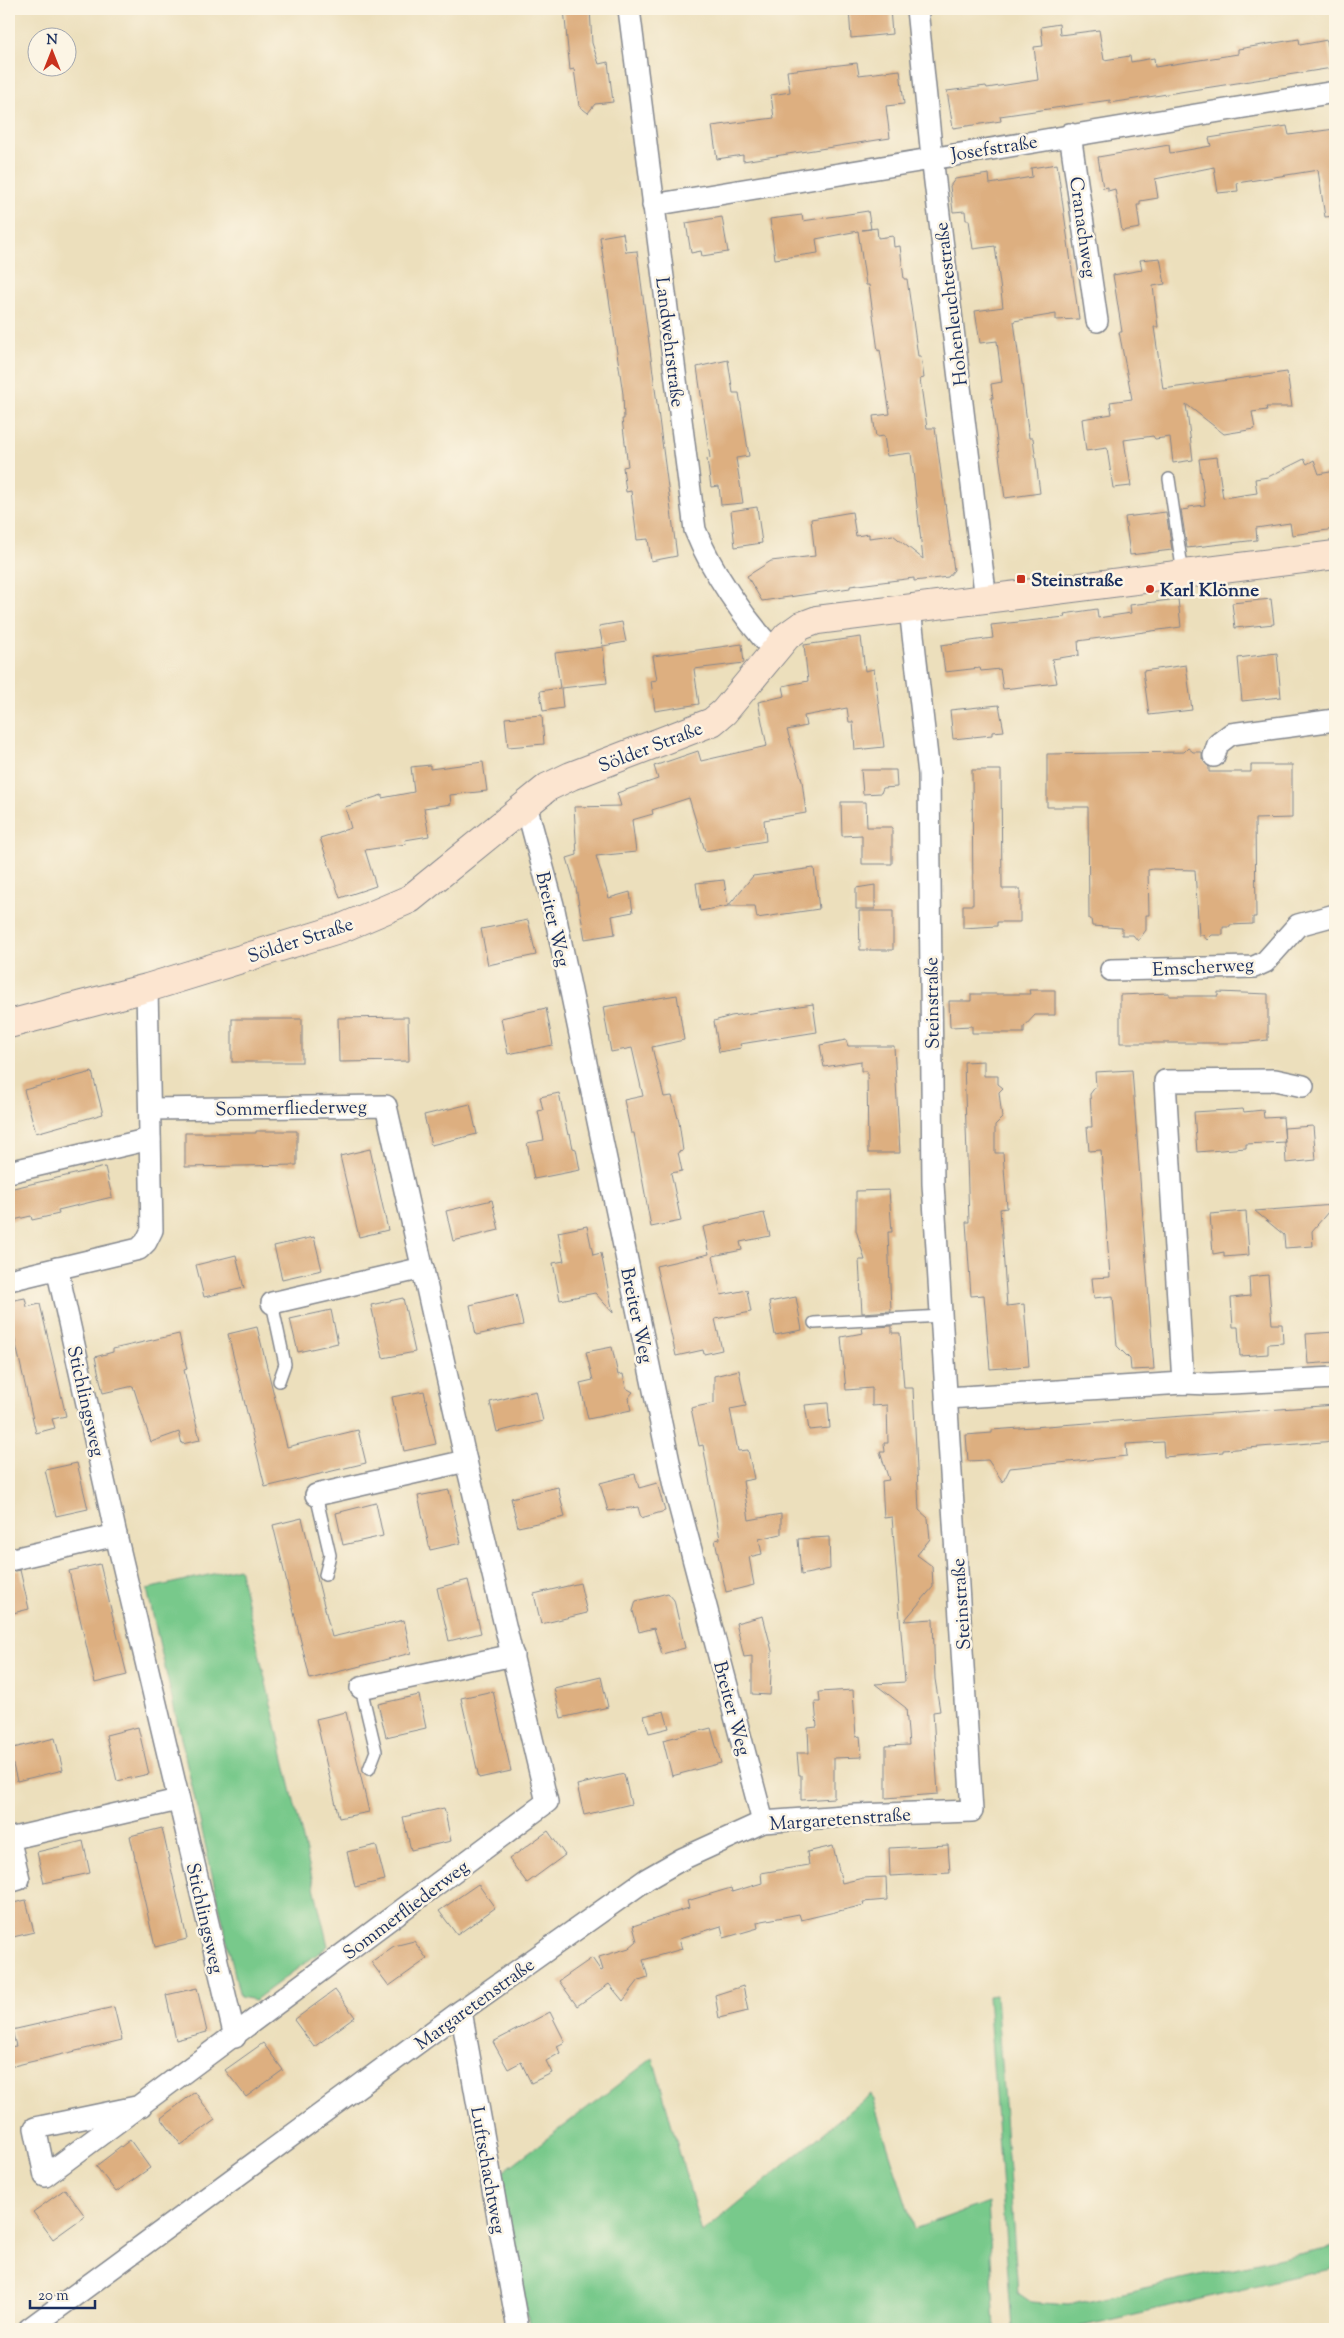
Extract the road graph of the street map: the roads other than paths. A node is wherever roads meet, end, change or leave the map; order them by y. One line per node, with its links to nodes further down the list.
1 (629, 9): 6 (street, Landwehrstraße)
2 (917, 9): 5 (street, Hohenleuchtestraße)
3 (1335, 92): 4 (street, Josefstraße)
4 (1070, 134): 5 (street, Josefstraße); 7 (street, Cranachweg)
5 (932, 157): 6 (street, Josefstraße); 11 (street, Hohenleuchtestraße)
6 (653, 205): 13 (street, Landwehrstraße)
7 (1098, 321)
8 (1169, 479): 10 (lane)
9 (1335, 555): 10 (street, Sölder Straße)
10 (1182, 574): 11 (street, Sölder Straße)
11 (986, 600): 12 (street, Sölder Straße)
12 (910, 609): 13 (street, Sölder Straße); 29 (street, Steinstraße)
13 (774, 651): 16 (street, Sölder Straße)
14 (1335, 720): 15 (street)
15 (1214, 756)
16 (526, 804): 19 (street, Sölder Straße); 45 (street, Breiter Weg)
17 (1335, 915): 18 (street, Emscherweg)
18 (1111, 970)
19 (147, 988): 20 (street, Sölder Straße); 22 (street)
20 (9, 1024)
21 (1303, 1086): 33 (street)
22 (150, 1109): 23 (street); 26 (street, Sommerfliederweg)
23 (150, 1139): 24 (street); 25 (street)
24 (9, 1172)
25 (57, 1268): 27 (street); 37 (street, Stichlingsweg)
26 (423, 1268): 28 (street); 35 (street, Sommerfliederweg)
27 (9, 1280)
28 (272, 1304): 32 (lane)
29 (942, 1316): 30 (lane); 34 (street, Steinstraße)
30 (814, 1323)
31 (1335, 1378): 33 (street)
32 (279, 1381)
33 (1183, 1383): 34 (street)
34 (946, 1398): 44 (street, Steinstraße)
35 (466, 1461): 36 (street); 40 (street, Sommerfliederweg)
36 (316, 1495): 39 (lane)
37 (116, 1535): 38 (street); 43 (street, Stichlingsweg)
38 (9, 1560)
39 (325, 1575)
40 (513, 1655): 41 (street); 49 (street, Sommerfliederweg)
41 (361, 1688): 42 (lane)
42 (369, 1769)
43 (178, 1800): 46 (street); 49 (street, Stichlingsweg)
44 (972, 1811): 45 (street, Margaretenstraße)
45 (763, 1822): 48 (street, Margaretenstraße)
46 (9, 1838): 47 (street)
47 (9, 1882)
48 (461, 2012): 51 (street, Margaretenstraße); 52 (street, Luftschachtweg)
49 (235, 2037): 50 (street, Sommerfliederweg)
50 (141, 2106): 50 (street, Sommerfliederweg)
51 (29, 2329)
52 (518, 2329)

